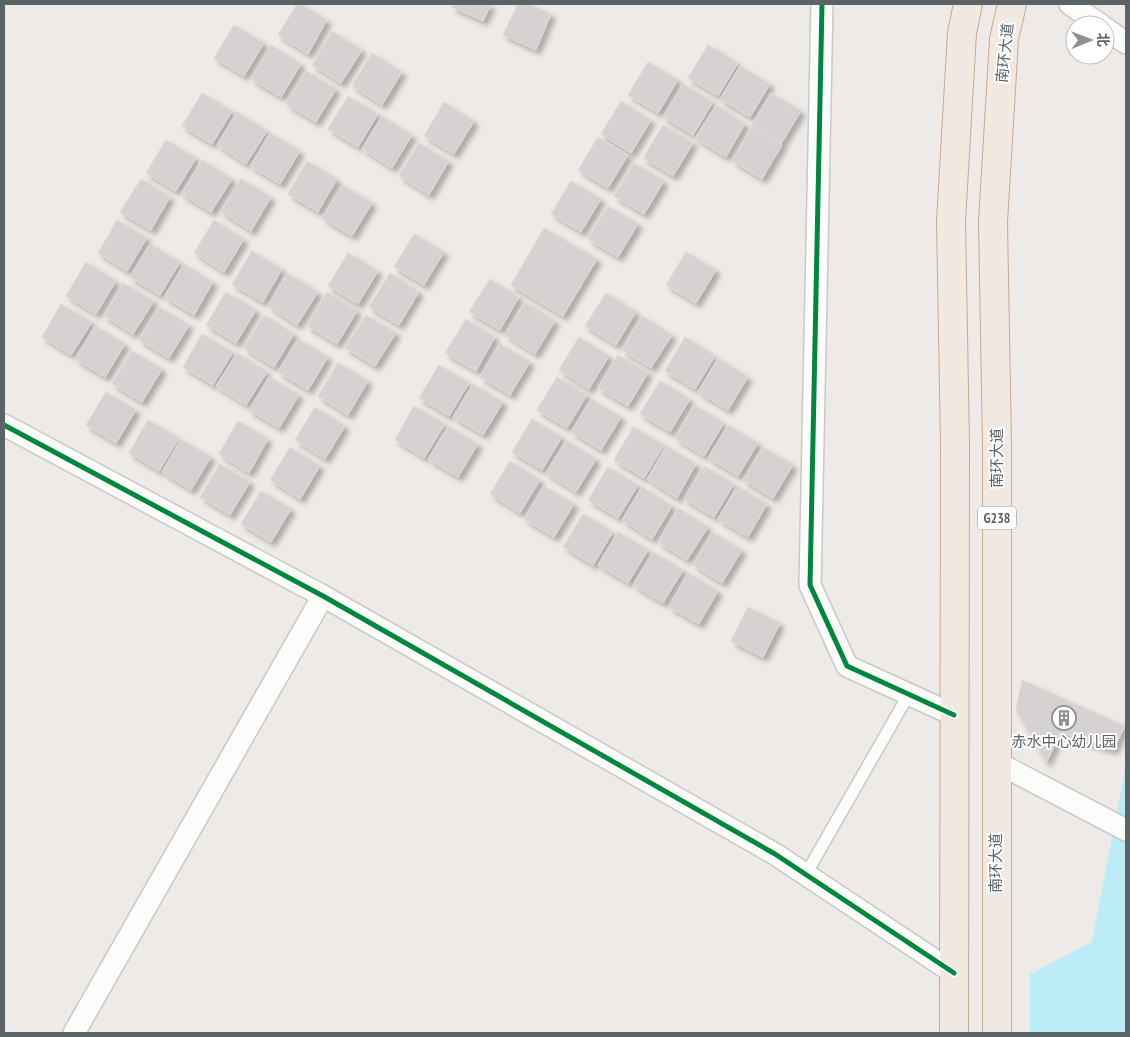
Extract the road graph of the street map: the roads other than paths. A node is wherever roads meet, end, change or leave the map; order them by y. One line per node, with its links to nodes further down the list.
1 (822, 4): 10 (street)
2 (968, 4): 11 (highway)
3 (1012, 4): 12 (highway, 南环大道 / G238)
4 (1070, 4): 5 (street)
5 (1086, 15)
6 (1115, 35): 7 (street)
7 (1126, 43)
8 (4, 425): 9 (street)
9 (323, 596): 14 (street); 16 (street)
10 (909, 694): 11 (street); 14 (lane)
11 (954, 715): 15 (highway)
12 (996, 762): 13 (street); 18 (highway, 南环大道 / G238)
13 (1126, 830)
14 (806, 874): 15 (street)
15 (954, 973): 17 (highway)
16 (74, 1033)
17 (954, 1033)
18 (997, 1033)

